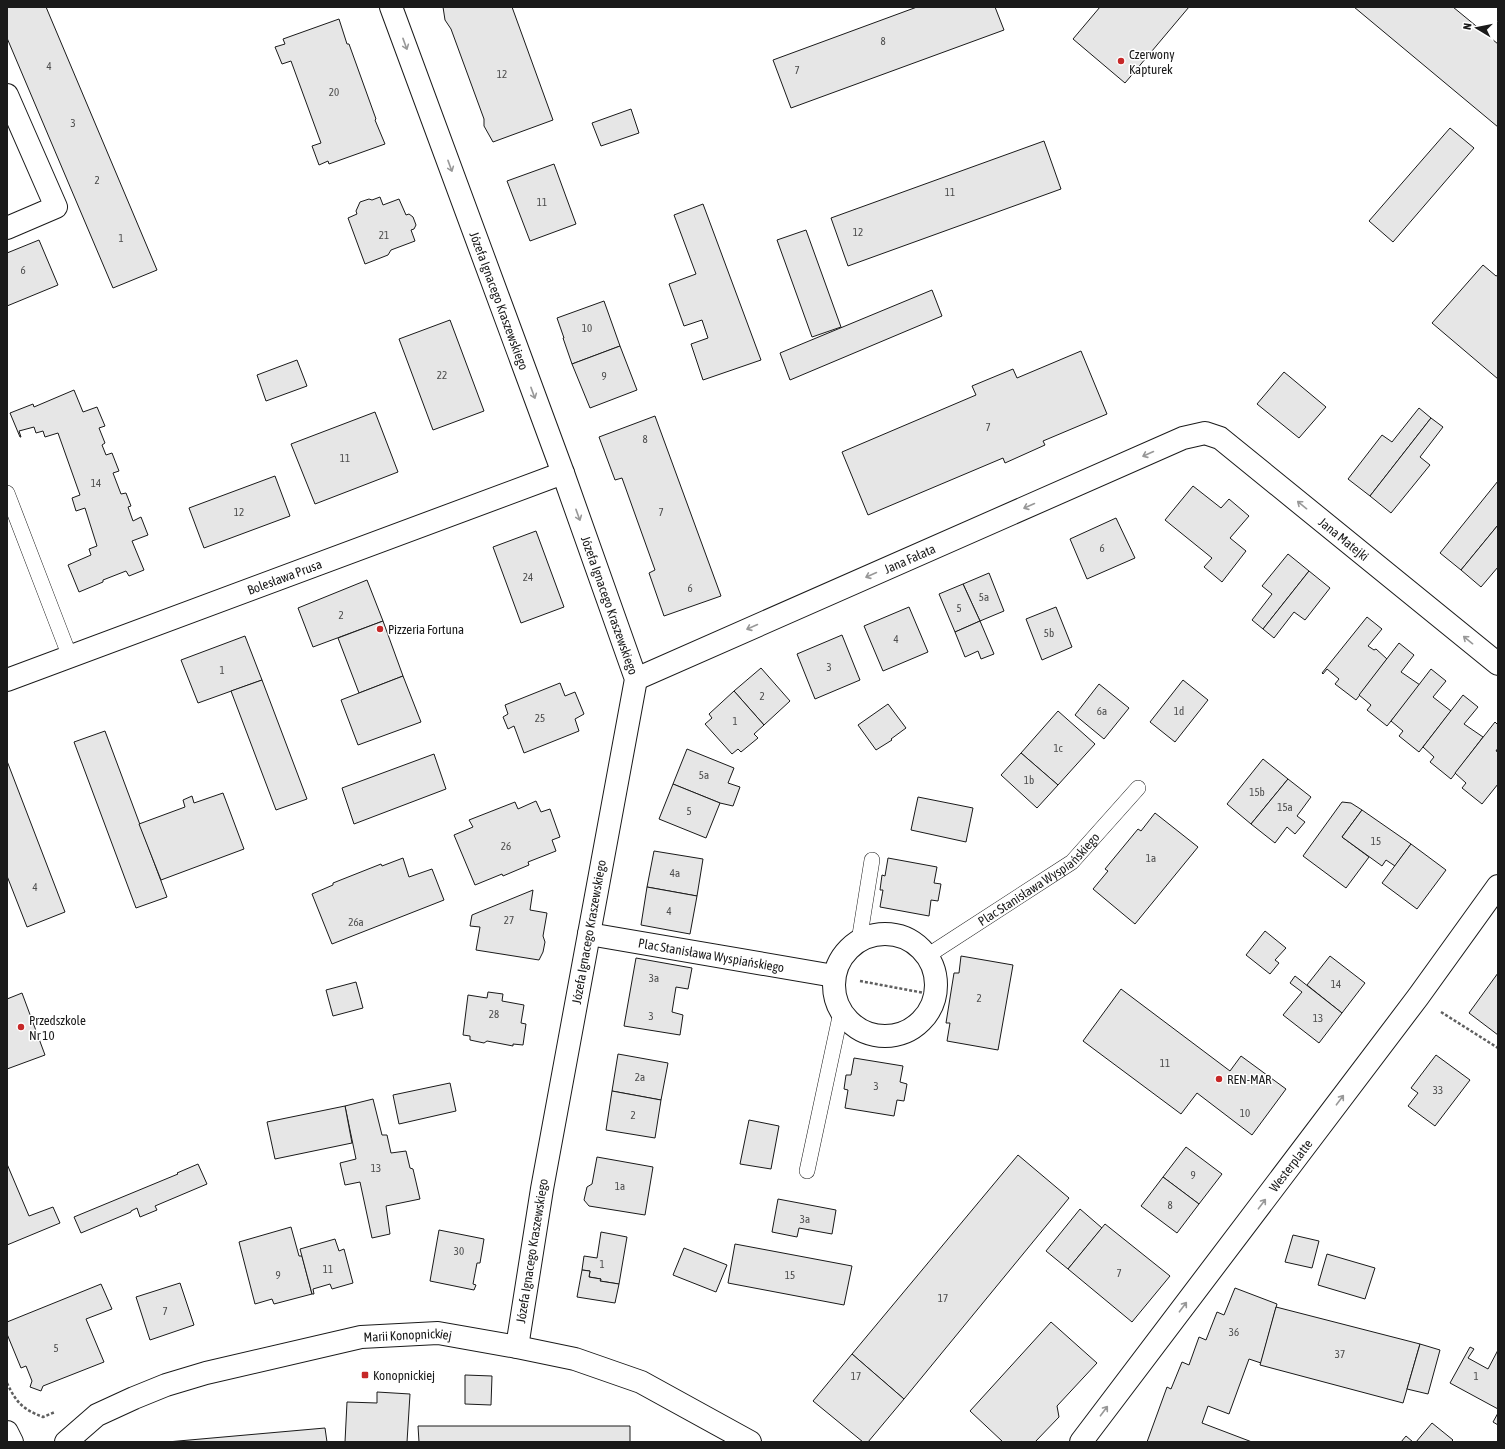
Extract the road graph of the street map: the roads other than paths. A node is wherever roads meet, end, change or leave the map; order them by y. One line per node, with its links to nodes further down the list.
1 (391, 7): 5 (street, Józefa Ignacego Kraszewskiego, one-way to 5)
2 (7, 95): 3 (street)
3 (7, 228)
4 (1183, 438): 8 (street, Jana Matejki, one-way to 4); 9 (street, Jana Fałata, one-way to 9)
5 (563, 473): 7 (street, Bolesława Prusa); 9 (street, Józefa Ignacego Kraszewskiego, one-way to 9)
6 (7, 493): 7 (lane)
7 (70, 657): 10 (street, Bolesława Prusa)
8 (1498, 664)
9 (636, 679): 14 (street, Józefa Ignacego Kraszewskiego)
10 (7, 680)
11 (1138, 788): 16 (lane, Plac Stanisława Wyspiańskiego)
12 (872, 860): 15 (lane)
13 (1498, 886): 25 (street, Westerplatte, one-way to 13)
14 (589, 934): 17 (street, Plac Stanisława Wyspiańskiego); 20 (street, Józefa Ignacego Kraszewskiego)
15 (858, 941): 16 (street); 17 (street)
16 (927, 956): 18 (street)
17 (834, 976): 18 (street)
18 (841, 1012): 19 (lane)
19 (808, 1171)
20 (517, 1346): 23 (street, Marii Konopnickiej); 24 (street, Marii Konopnickiej)
21 (7, 1432): 22 (street)
22 (12, 1442)
23 (66, 1442)
24 (750, 1442)
25 (1081, 1442)

